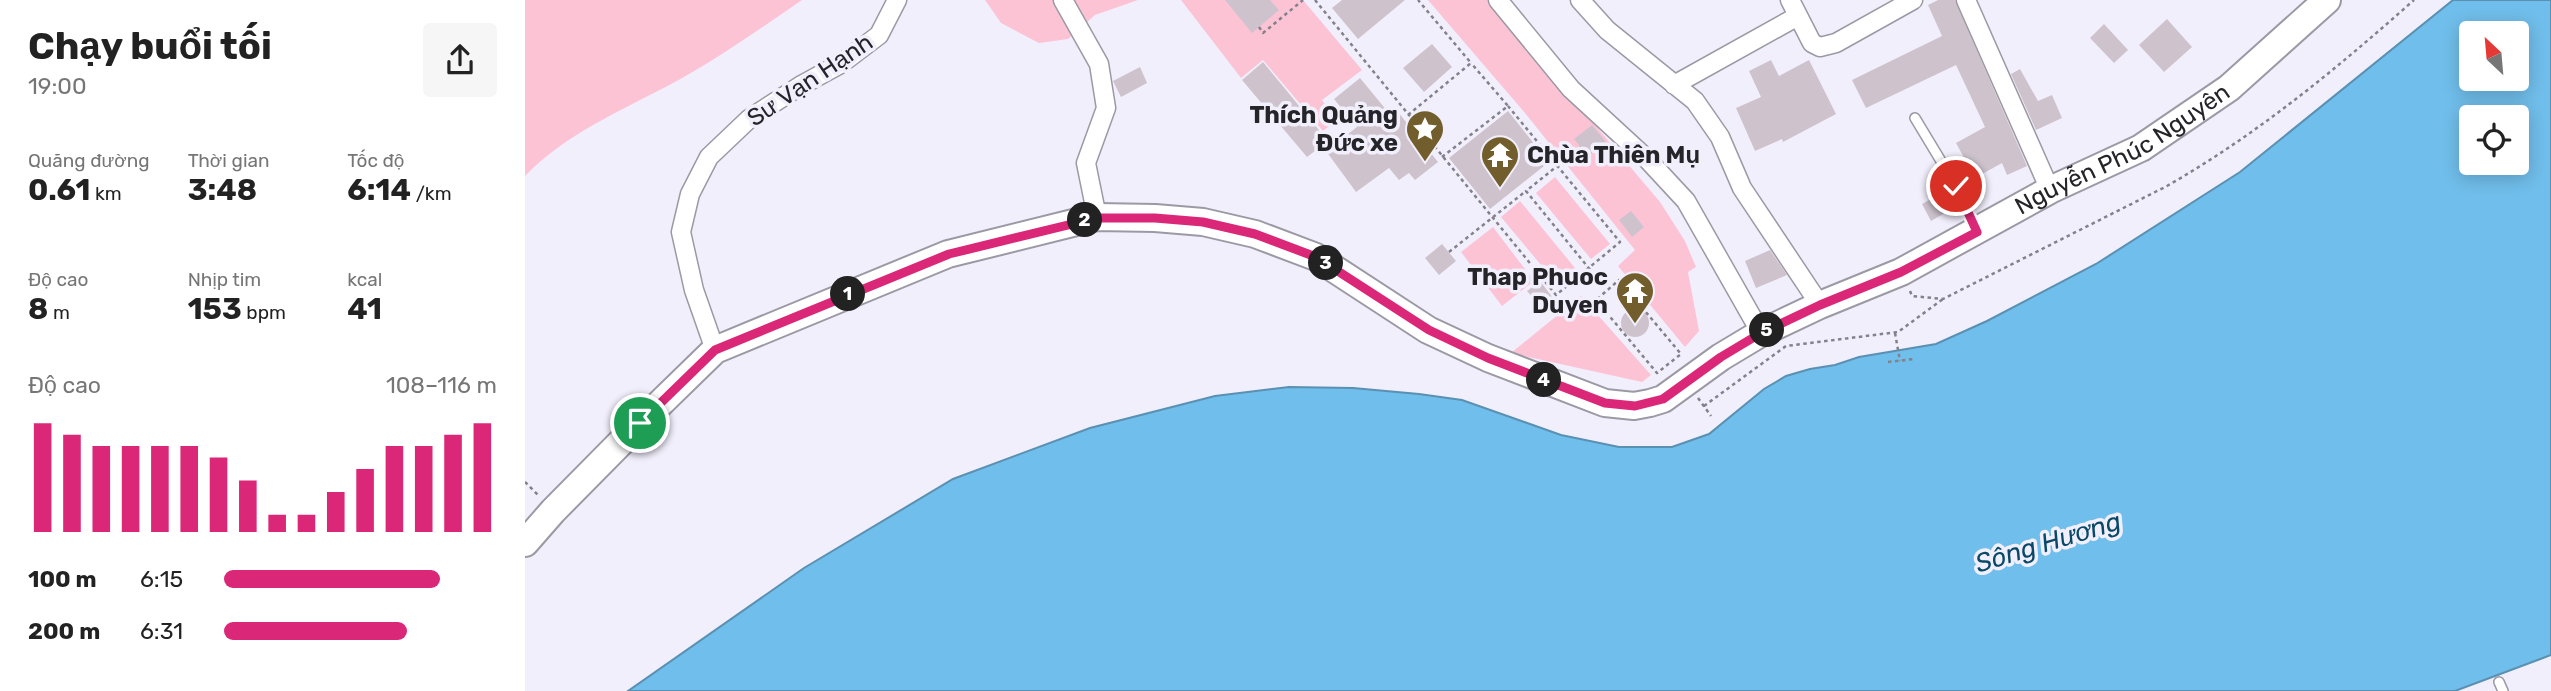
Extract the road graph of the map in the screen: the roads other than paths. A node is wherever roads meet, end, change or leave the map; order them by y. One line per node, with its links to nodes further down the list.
1 (897, 0): 16 (street, Sư Vạn Hạnh)
2 (1063, 0): 12 (street)
3 (1498, 0): 15 (street)
4 (1580, 0): 9 (street)
5 (1913, 0): 8 (street)
6 (1966, 0): 11 (street)
7 (2323, 1): 11 (main road, Nguyễn Phúc Nguyên)
8 (1794, 8): 9 (street)
9 (1674, 85): 14 (street)
10 (1915, 118): 13 (lane)
11 (2050, 190): 13 (main road, Nguyễn Phúc Nguyên)
12 (1097, 218): 15 (main road); 16 (main road)
13 (1977, 232): 14 (main road, Nguyễn Phúc Nguyên)
14 (1820, 305): 15 (main road, Nguyễn Phúc Nguyên)
15 (1761, 333)
16 (715, 350): 17 (main road)
17 (525, 543)

